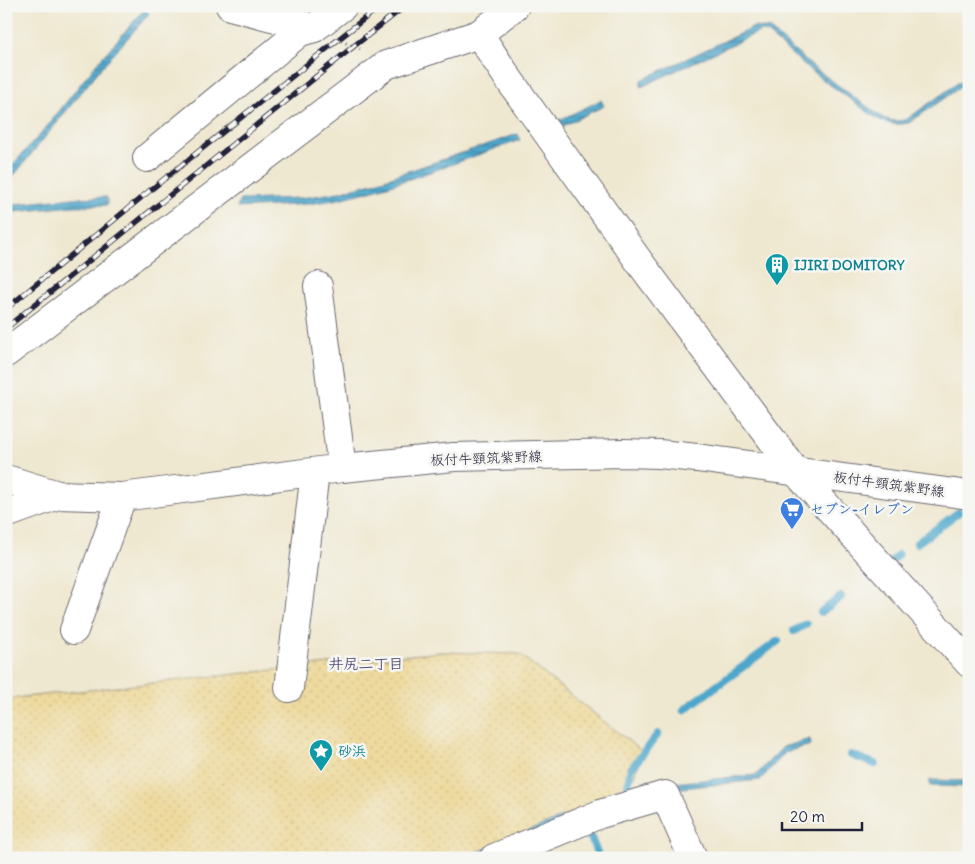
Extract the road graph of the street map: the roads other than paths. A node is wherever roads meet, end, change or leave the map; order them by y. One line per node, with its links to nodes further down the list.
1 (230, 6): 4 (street)
2 (343, 6): 4 (street)
3 (515, 6): 5 (street)
4 (314, 28): 6 (street)
5 (479, 34): 8 (street); 11 (street)
6 (147, 158)
7 (318, 286): 9 (street)
8 (6, 353)
9 (342, 468): 10 (street, 板付牛頸筑紫野線); 11 (street, 板付牛頸筑紫野線)
10 (315, 472): 15 (street, 板付牛頸筑紫野線); 19 (street)
11 (796, 472): 14 (street, 板付牛頸筑紫野線); 18 (street)
12 (6, 479): 13 (street, 板付牛頸筑紫野線)
13 (58, 495): 15 (street, 板付牛頸筑紫野線); 16 (street)
14 (969, 495)
15 (122, 496): 17 (street)
16 (6, 514)
17 (74, 630)
18 (969, 663)
19 (290, 688)
20 (494, 858): 21 (street)
21 (693, 858)

